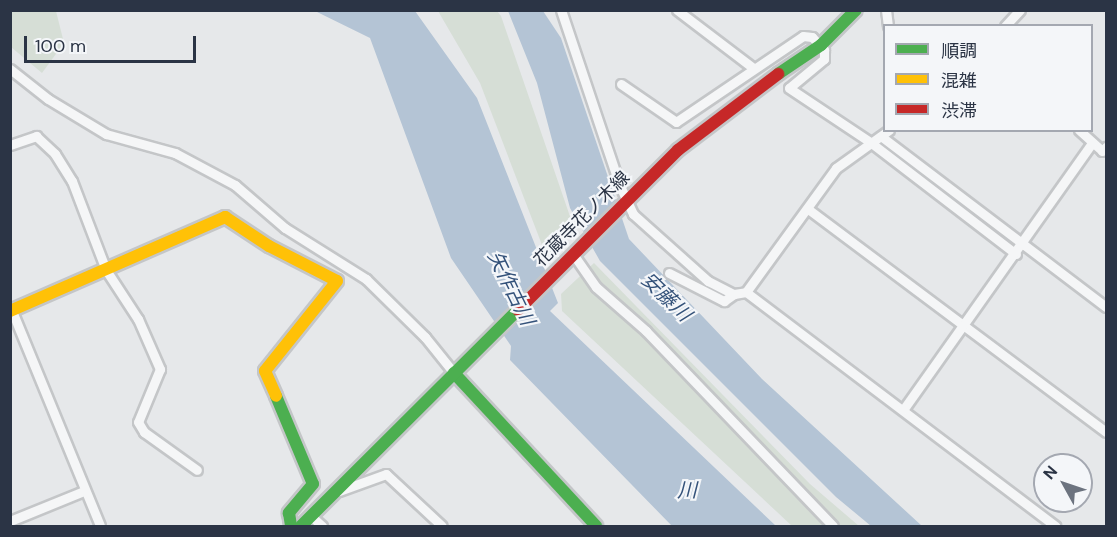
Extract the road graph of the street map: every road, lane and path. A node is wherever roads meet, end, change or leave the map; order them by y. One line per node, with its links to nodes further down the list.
1 (561, 10): 16 (street)
2 (677, 10): 7 (street)
3 (856, 10): 6 (street, 花蔵寺花ノ木線)
4 (1020, 10): 5 (street)
5 (1007, 24)
6 (821, 45): 7 (street); 12 (street); 16 (street, 花蔵寺花ノ木線)
7 (753, 68): 9 (street)
8 (10, 69): 28 (street)
9 (621, 84)
10 (1081, 132): 13 (street)
11 (885, 134): 12 (street); 18 (street)
12 (870, 142): 17 (street); 20 (street)
13 (1092, 142): 15 (street); 18 (street)
14 (10, 145): 21 (street)
15 (1105, 151)
16 (623, 203): 19 (street, 花蔵寺花ノ木線); 24 (street)
17 (808, 209): 23 (street); 27 (street)
18 (1023, 244): 20 (street); 25 (street)
19 (572, 254): 28 (street, 花蔵寺花ノ木線); 42 (street)
20 (1016, 254): 27 (street)
21 (106, 270): 26 (street); 31 (street); 37 (street)
22 (669, 273): 24 (street)
23 (746, 292): 24 (street); 29 (street)
24 (734, 294)
25 (1107, 307)
26 (11, 309): 32 (street)
27 (964, 326): 29 (street); 30 (street)
28 (456, 371): 33 (street, 花蔵寺花ノ木線); 41 (street)
29 (903, 410): 43 (street)
30 (1107, 432)
31 (197, 470)
32 (84, 491): 35 (street); 36 (street)
33 (336, 492): 34 (street, 花蔵寺花ノ木線); 40 (street)
34 (311, 516): 38 (street, 花蔵寺花ノ木線); 39 (street)
35 (10, 520)
36 (100, 526)
37 (291, 526)
38 (301, 526)
39 (322, 526)
40 (442, 526)
41 (593, 526)
42 (833, 526)
43 (1055, 526)

